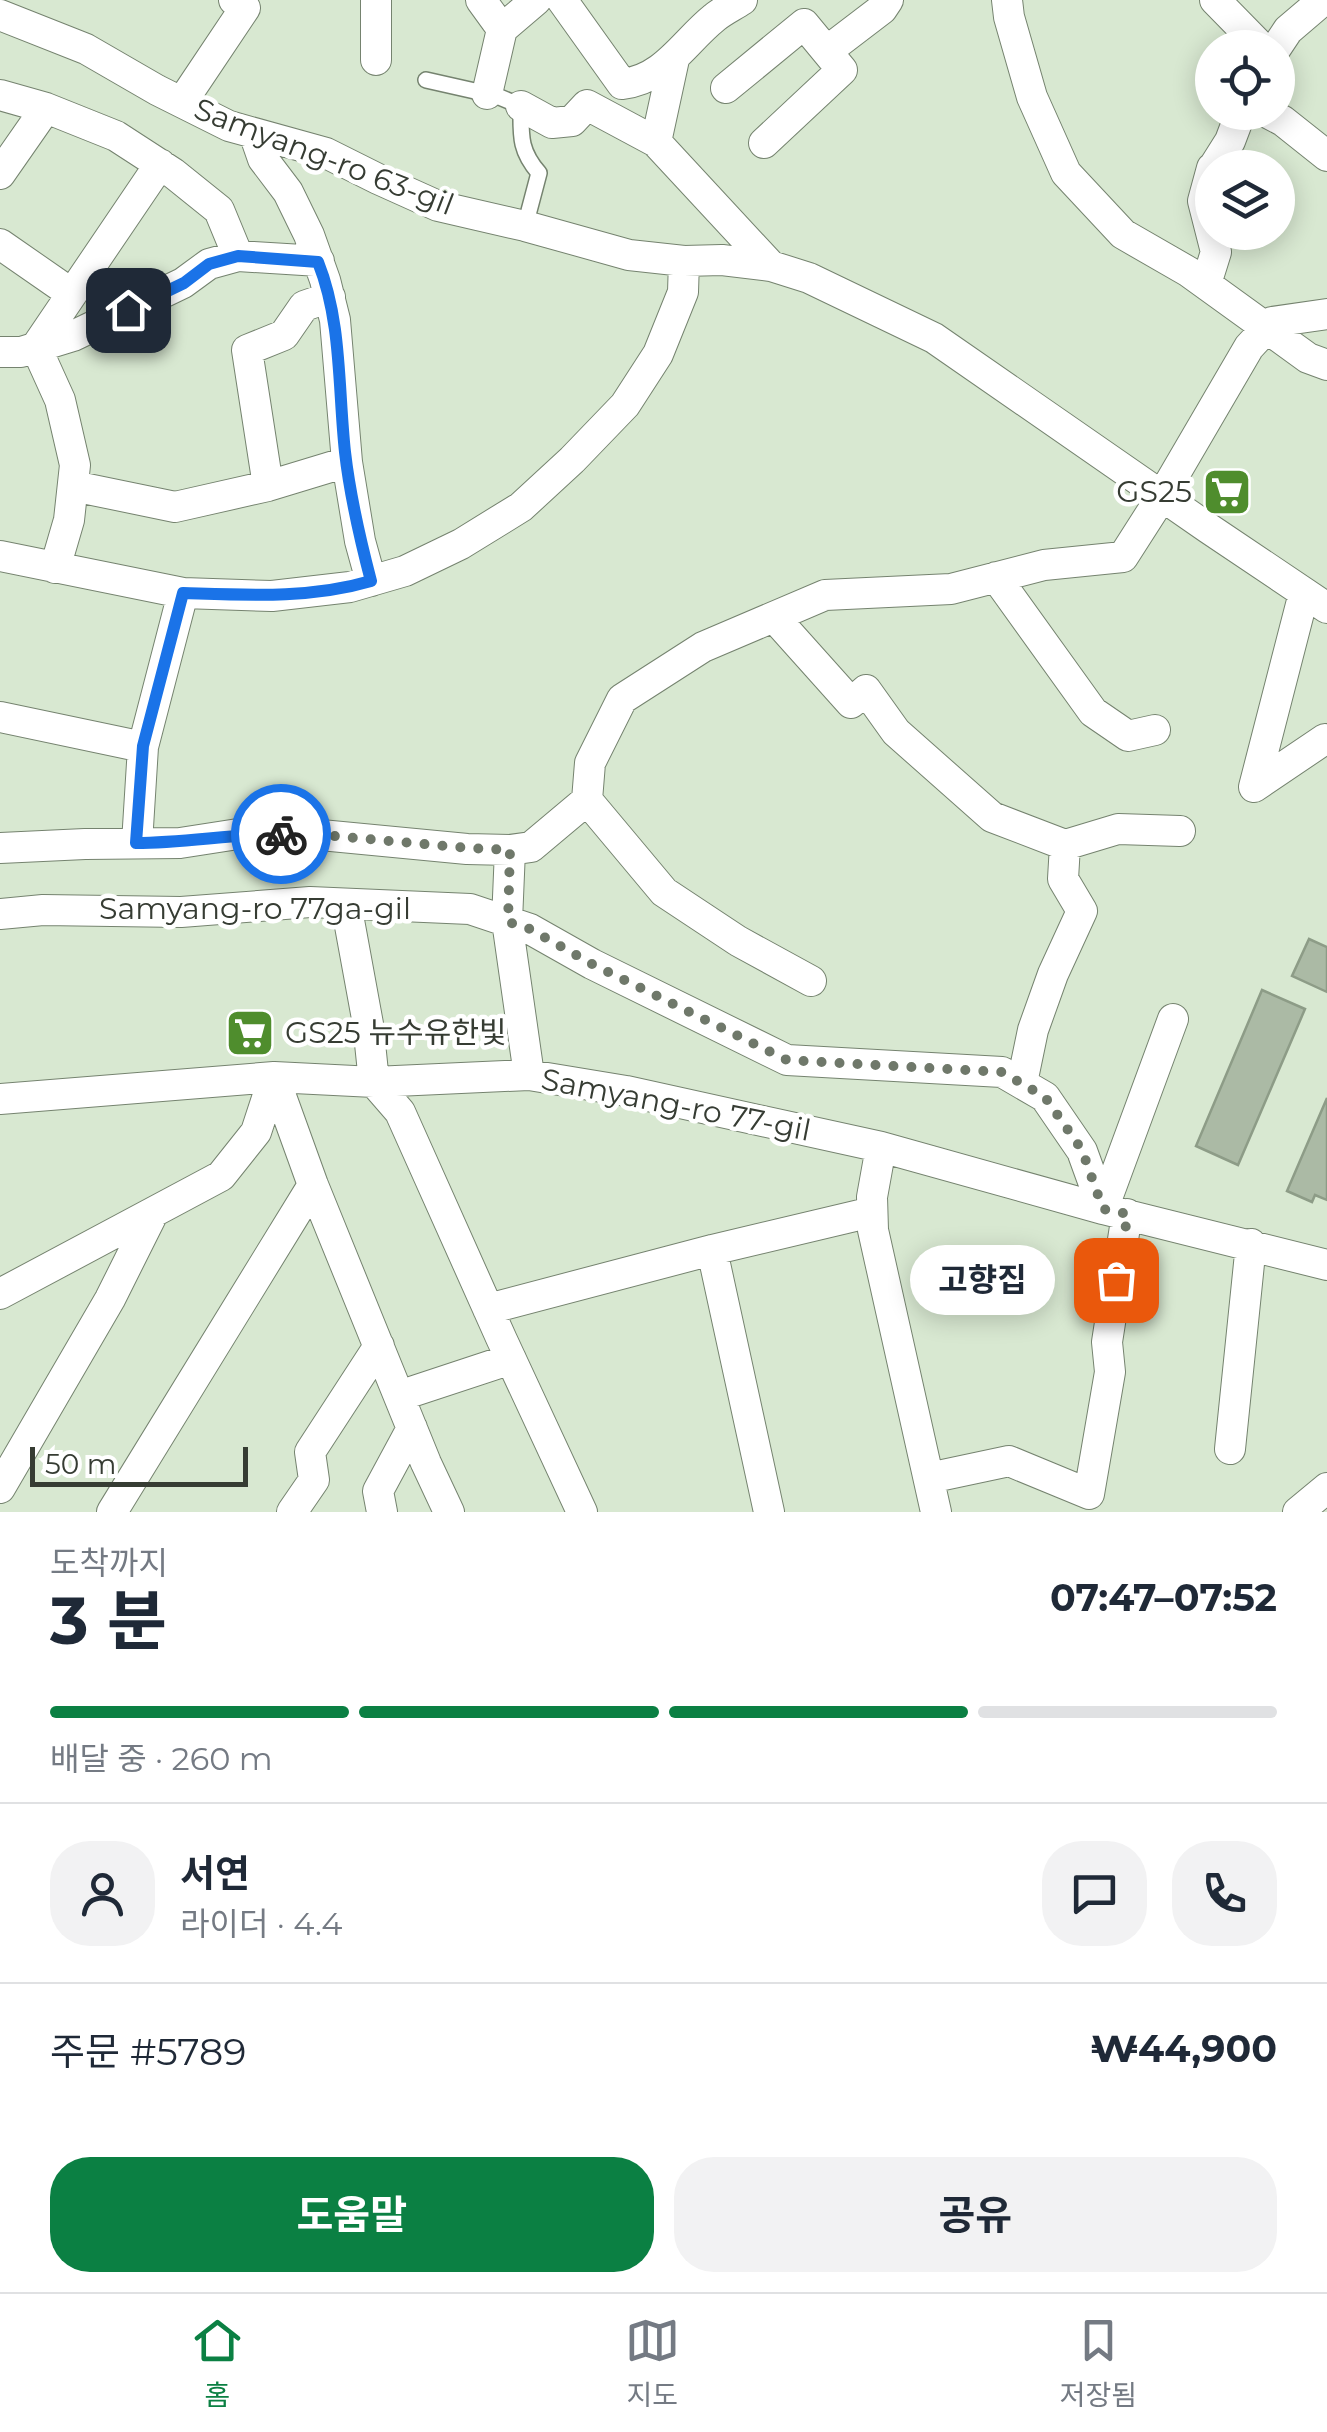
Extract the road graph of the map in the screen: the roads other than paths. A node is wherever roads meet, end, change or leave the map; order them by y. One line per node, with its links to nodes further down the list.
1 (234, 0): 22 (street, Samyang-ro 63-gil)
2 (376, 0): 17 (street)
3 (481, 0): 12 (street)
4 (536, 0): 12 (street)
5 (562, 0): 16 (street)
6 (742, 0): 16 (street)
7 (888, 0): 15 (street)
8 (1007, 0): 39 (street)
9 (1214, 0): 13 (street)
10 (1323, 3): 14 (street)
11 (0, 15): 22 (street, Samyang-ro 63-gil)
12 (502, 29): 20 (street)
13 (1244, 30)
14 (1288, 30)
15 (826, 51): 19 (street); 28 (street)
16 (674, 59): 27 (street)
17 (376, 60)
18 (426, 80): 20 (lane)
19 (726, 88)
20 (487, 94): 23 (lane)
21 (0, 95): 24 (street)
22 (182, 102): 26 (street, Samyang-ro 63-gil)
23 (521, 106): 27 (street); 32 (lane)
24 (46, 108): 30 (street); 31 (street)
25 (1294, 130): 29 (street)
26 (254, 133): 32 (street, Samyang-ro 63-gil); 37 (street)
27 (656, 142): 38 (street)
28 (764, 143)
29 (1327, 156)
30 (160, 164): 35 (street); 40 (street)
31 (0, 174)
32 (525, 226): 36 (street, Samyang-ro 63-gil)
33 (0, 244): 40 (street)
34 (1215, 250): 39 (street)
35 (238, 256): 37 (street); 44 (street)
36 (684, 260): 38 (street, Samyang-ro 63-gil); 54 (street)
37 (318, 262): 41 (street)
38 (771, 266): 50 (street, Samyang-ro 63-gil)
39 (1206, 284): 43 (street)
40 (72, 294): 44 (street)
41 (330, 298): 47 (street); 49 (street)
42 (1327, 314): 43 (street)
43 (1265, 330): 46 (street); 50 (street)
44 (36, 346): 45 (street); 48 (street)
45 (0, 352)
46 (1327, 366)
47 (347, 462): 49 (street); 54 (street)
48 (73, 486): 49 (street); 52 (street)
49 (268, 486)
50 (1162, 496): 53 (street); 56 (street, Samyang-ro 63-gil)
51 (0, 556): 52 (street)
52 (55, 568): 55 (street)
53 (996, 578): 57 (street); 59 (street)
54 (371, 581): 55 (street)
55 (183, 593): 61 (street)
56 (1315, 600): 60 (street)
57 (774, 616): 62 (street); 65 (street)
58 (0, 717): 61 (street)
59 (1155, 730)
60 (1325, 739)
61 (143, 746): 64 (street)
62 (587, 800): 67 (street); 71 (street)
63 (1180, 831): 65 (street)
64 (136, 843): 66 (street); 67 (street)
65 (1065, 845): 76 (street)
66 (0, 848)
67 (510, 850): 70 (street)
68 (346, 904): 69 (street, Samyang-ro 77ga-gil); 70 (street, Samyang-ro 77ga-gil); 75 (street)
69 (0, 914)
70 (508, 922): 73 (street); 76 (street, Samyang-ro 77ga-gil)
71 (811, 980)
72 (1173, 1019): 80 (street, Samyang-ro 77ga-gil)
73 (529, 1075): 75 (street, Samyang-ro 77-gil); 78 (street, Samyang-ro 77-gil)
74 (274, 1077): 75 (street, Samyang-ro 77-gil); 77 (street, Samyang-ro 77-gil); 79 (street); 82 (street)
75 (374, 1082): 87 (street)
76 (1022, 1083): 80 (street, Samyang-ro 77ga-gil)
77 (0, 1099)
78 (881, 1147): 80 (street, Samyang-ro 77-gil); 81 (street)
79 (313, 1185): 88 (street); 96 (street)
80 (1115, 1211): 83 (street); 93 (street, Samyang-ro 77ga-gil)
81 (872, 1212): 84 (street); 93 (street)
82 (153, 1213): 86 (street); 94 (street)
83 (1251, 1244): 85 (street); 92 (street)
84 (712, 1250): 87 (street); 101 (street)
85 (1327, 1265)
86 (0, 1294)
87 (488, 1309): 89 (street)
88 (379, 1346): 90 (street); 97 (street)
89 (511, 1359): 90 (street); 100 (street)
90 (399, 1396): 91 (street)
91 (412, 1428): 98 (street); 99 (street)
92 (1230, 1450)
93 (929, 1478): 102 (street)
94 (0, 1488)
95 (1327, 1488): 103 (street)
96 (112, 1512)
97 (292, 1512)
98 (382, 1512)
99 (449, 1512)
100 (582, 1512)
101 (770, 1512)
102 (936, 1512)
103 (1298, 1512)

